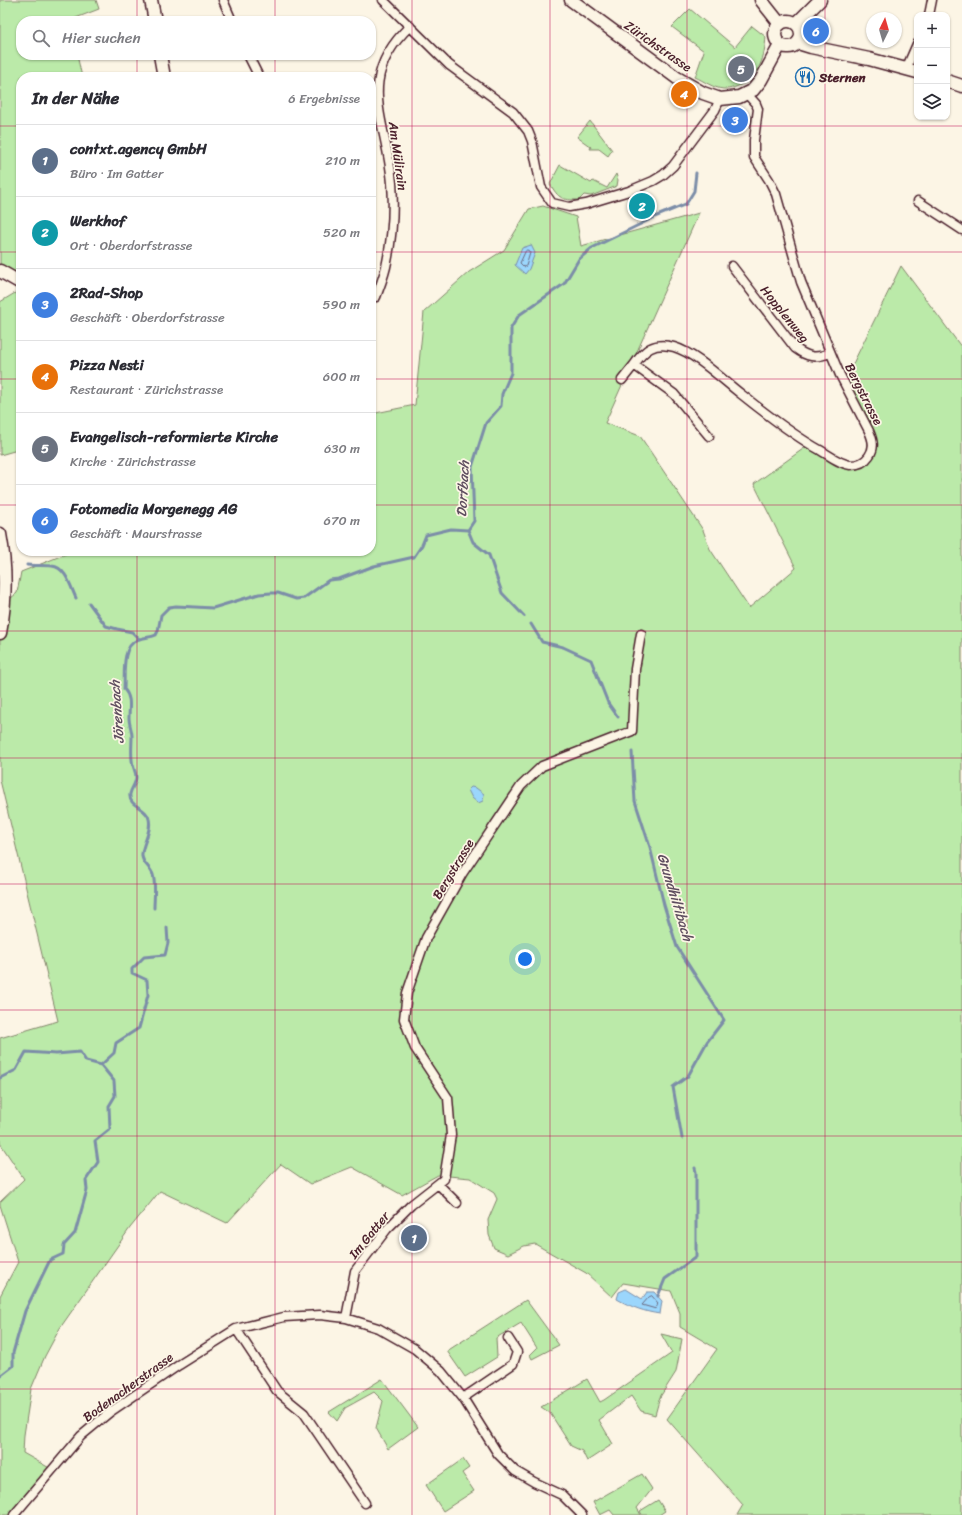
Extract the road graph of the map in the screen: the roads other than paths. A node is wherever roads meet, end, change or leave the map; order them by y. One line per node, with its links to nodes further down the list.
1 (151, 0): 9 (main road)
2 (223, 0): 10 (street)
3 (383, 0): 13 (street)
4 (571, 0): 25 (main road, Zürichstrasse)
5 (761, 0): 11 (main road)
6 (820, 0): 12 (main road)
7 (932, 0): 8 (street)
8 (930, 12)
9 (154, 16)
10 (230, 16)
11 (780, 24): 12 (main road); 15 (main road)
12 (796, 24): 14 (main road)
13 (410, 26): 25 (street); 31 (street, Am Mülirain)
14 (798, 42): 15 (main road); 19 (main road)
15 (780, 45): 24 (main road)
16 (916, 48): 19 (street)
17 (161, 60): 20 (main road)
18 (250, 60): 21 (street)
19 (912, 70)
20 (163, 72)
21 (256, 72)
22 (950, 82): 23 (main road)
23 (962, 86)
24 (747, 94): 25 (main road, Zürichstrasse); 32 (street, Bergstrasse)
25 (720, 99)
26 (918, 201): 27 (street)
27 (962, 230)
28 (732, 266): 32 (street, Hopplenweg)
29 (0, 271): 30 (main road)
30 (16, 280)
31 (376, 297)
32 (830, 353): 33 (street, Bergstrasse)
33 (634, 365): 34 (street, Bergstrasse); 35 (street)
34 (622, 380)
35 (709, 436)
36 (0, 534): 37 (main road)
37 (0, 633)
38 (641, 634): 39 (street, Bergstrasse)
39 (441, 1182): 40 (street); 41 (street, Im Gatter)
40 (457, 1203)
41 (346, 1318): 42 (street, Bodenacherstrasse); 44 (street, Bodenacherstrasse)
42 (236, 1329): 45 (street); 46 (street, Bodenacherstrasse)
43 (508, 1338): 44 (street)
44 (463, 1398): 47 (street, Bodenacherstrasse)
45 (365, 1503)
46 (14, 1515)
47 (582, 1515)

